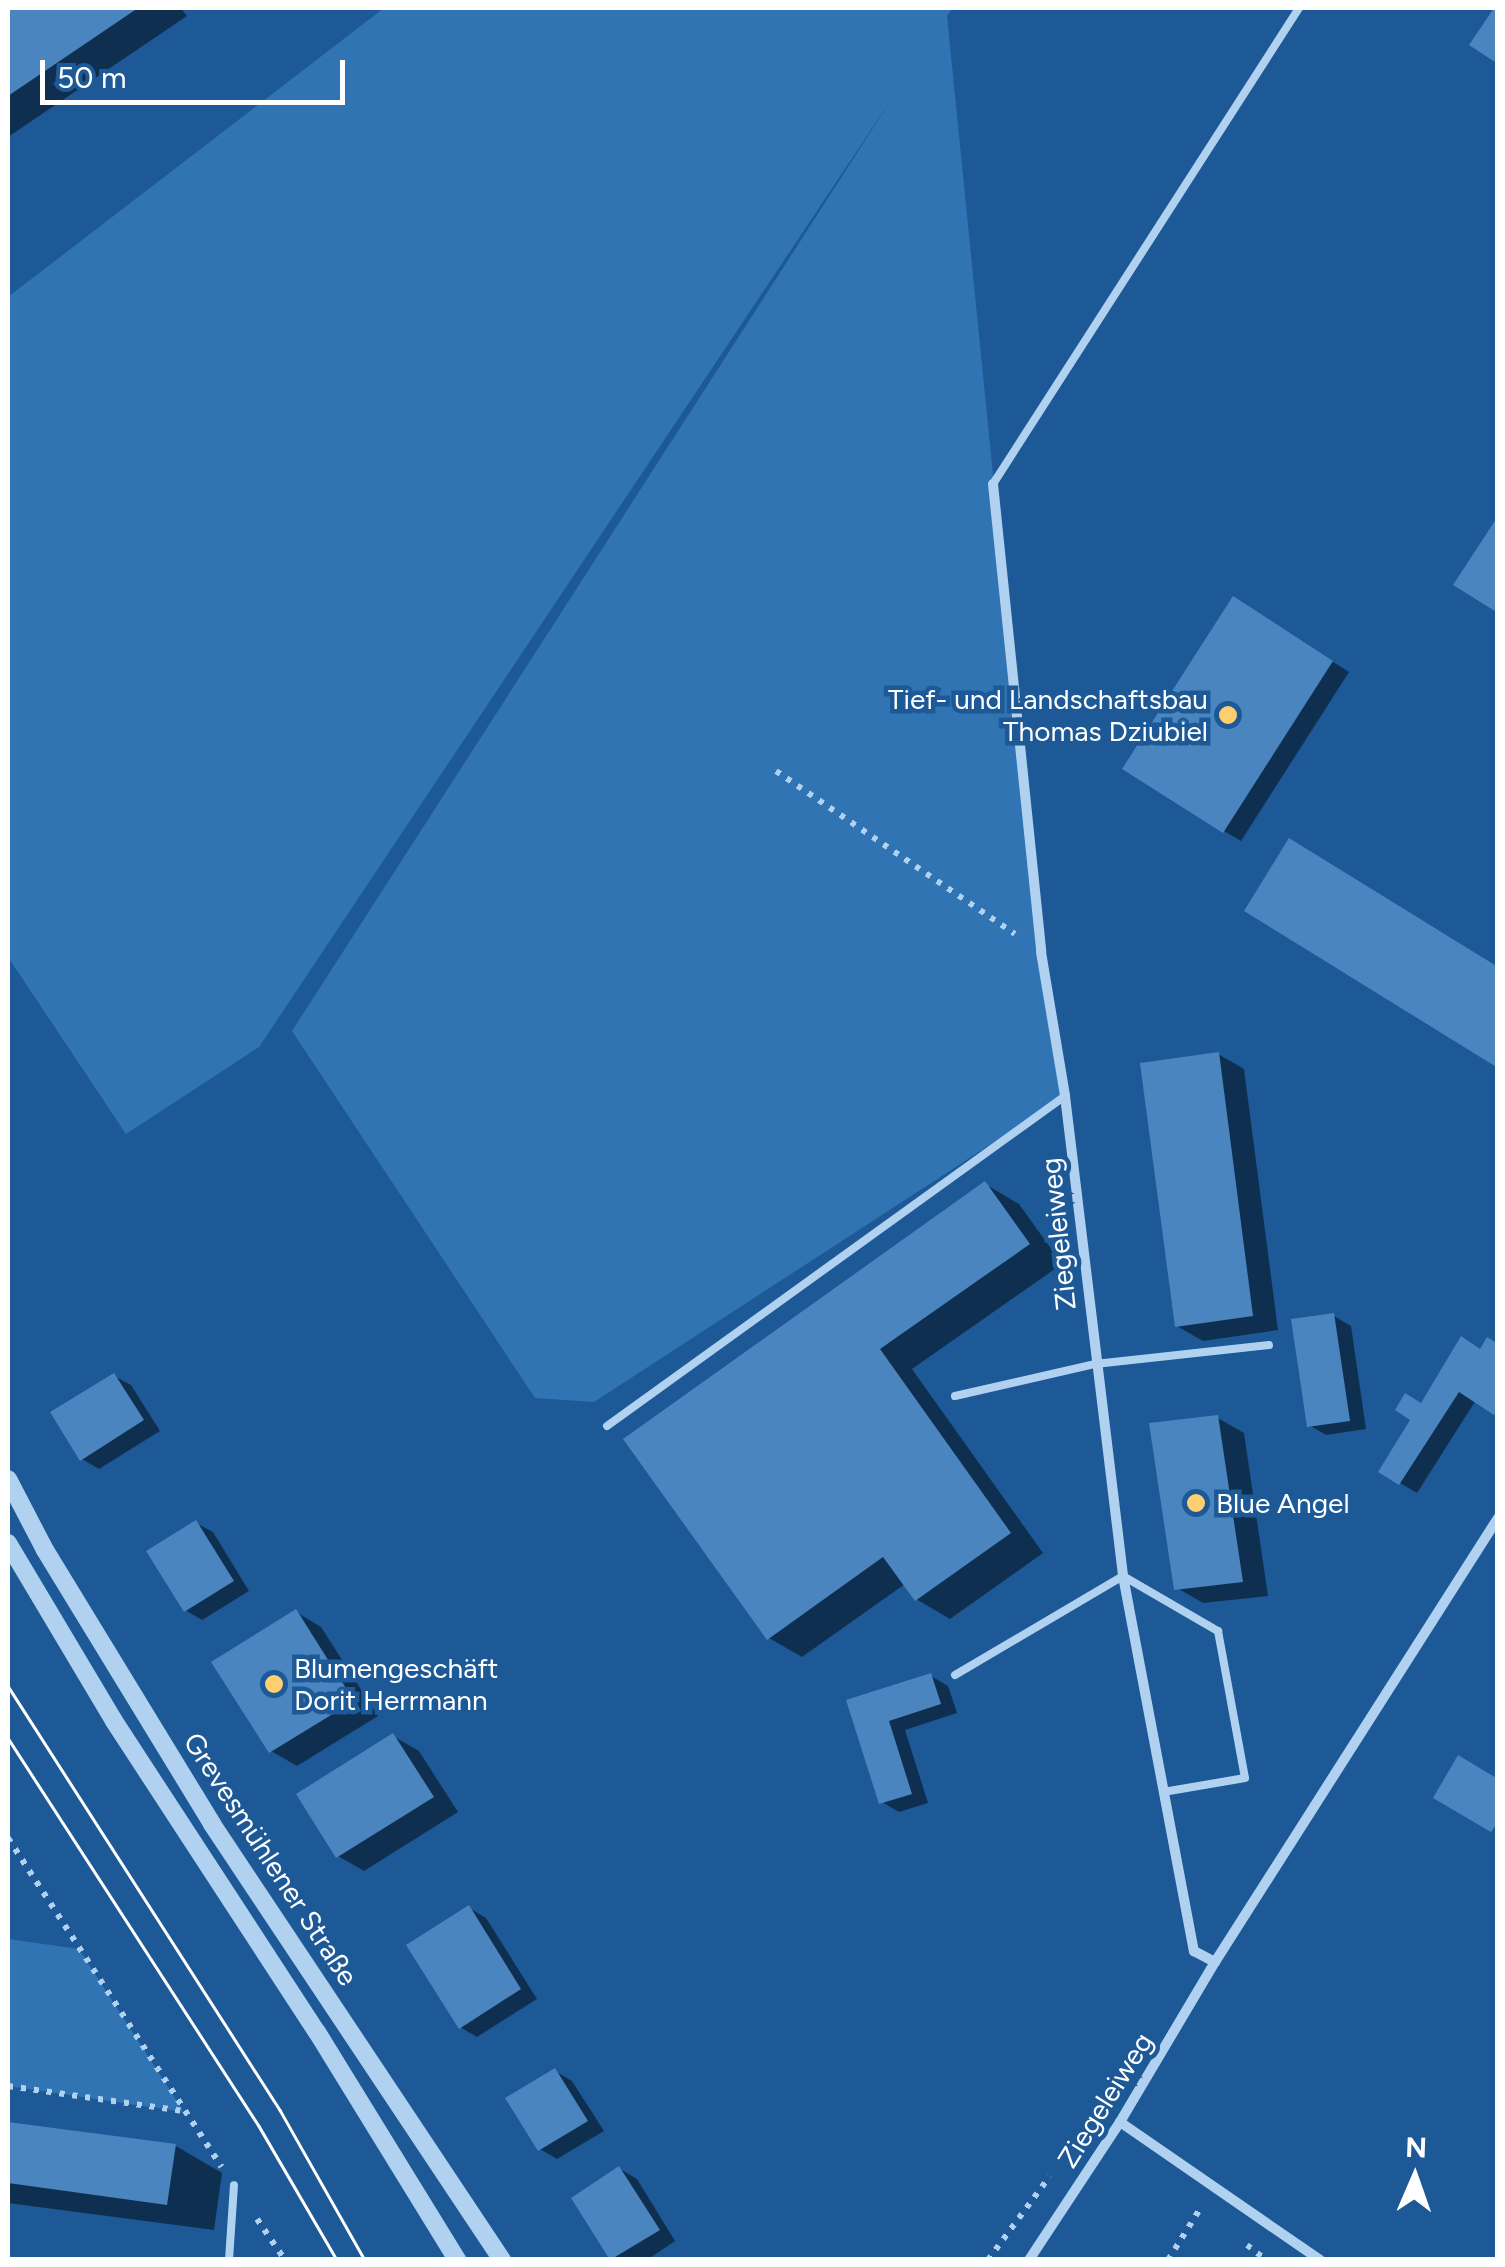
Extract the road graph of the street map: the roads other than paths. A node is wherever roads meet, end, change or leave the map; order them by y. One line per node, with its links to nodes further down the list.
1 (1299, 8): 2 (lane)
2 (994, 484): 3 (street, Ziegeleiweg)
3 (1065, 1096): 5 (street, Ziegeleiweg); 7 (lane)
4 (1269, 1345): 5 (lane)
5 (1096, 1364): 6 (lane); 11 (street, Ziegeleiweg)
6 (955, 1396)
7 (607, 1426)
8 (8, 1479): 17 (street, Grevesmühlener Straße)
9 (1498, 1518): 14 (street, Ziegeleiweg)
10 (8, 1543): 19 (street, Grevesmühlener Straße)
11 (1124, 1576): 12 (lane); 13 (street, Ziegeleiweg); 13 (lane)
12 (955, 1675)
13 (1163, 1792): 14 (street, Ziegeleiweg)
14 (1215, 1962): 15 (street, Ziegeleiweg)
15 (1120, 2122): 20 (street, Ziegeleiweg); 21 (street)
16 (234, 2185): 18 (lane)
17 (501, 2255)
18 (229, 2260)
19 (457, 2260)
20 (1029, 2260)
21 (1320, 2260)

